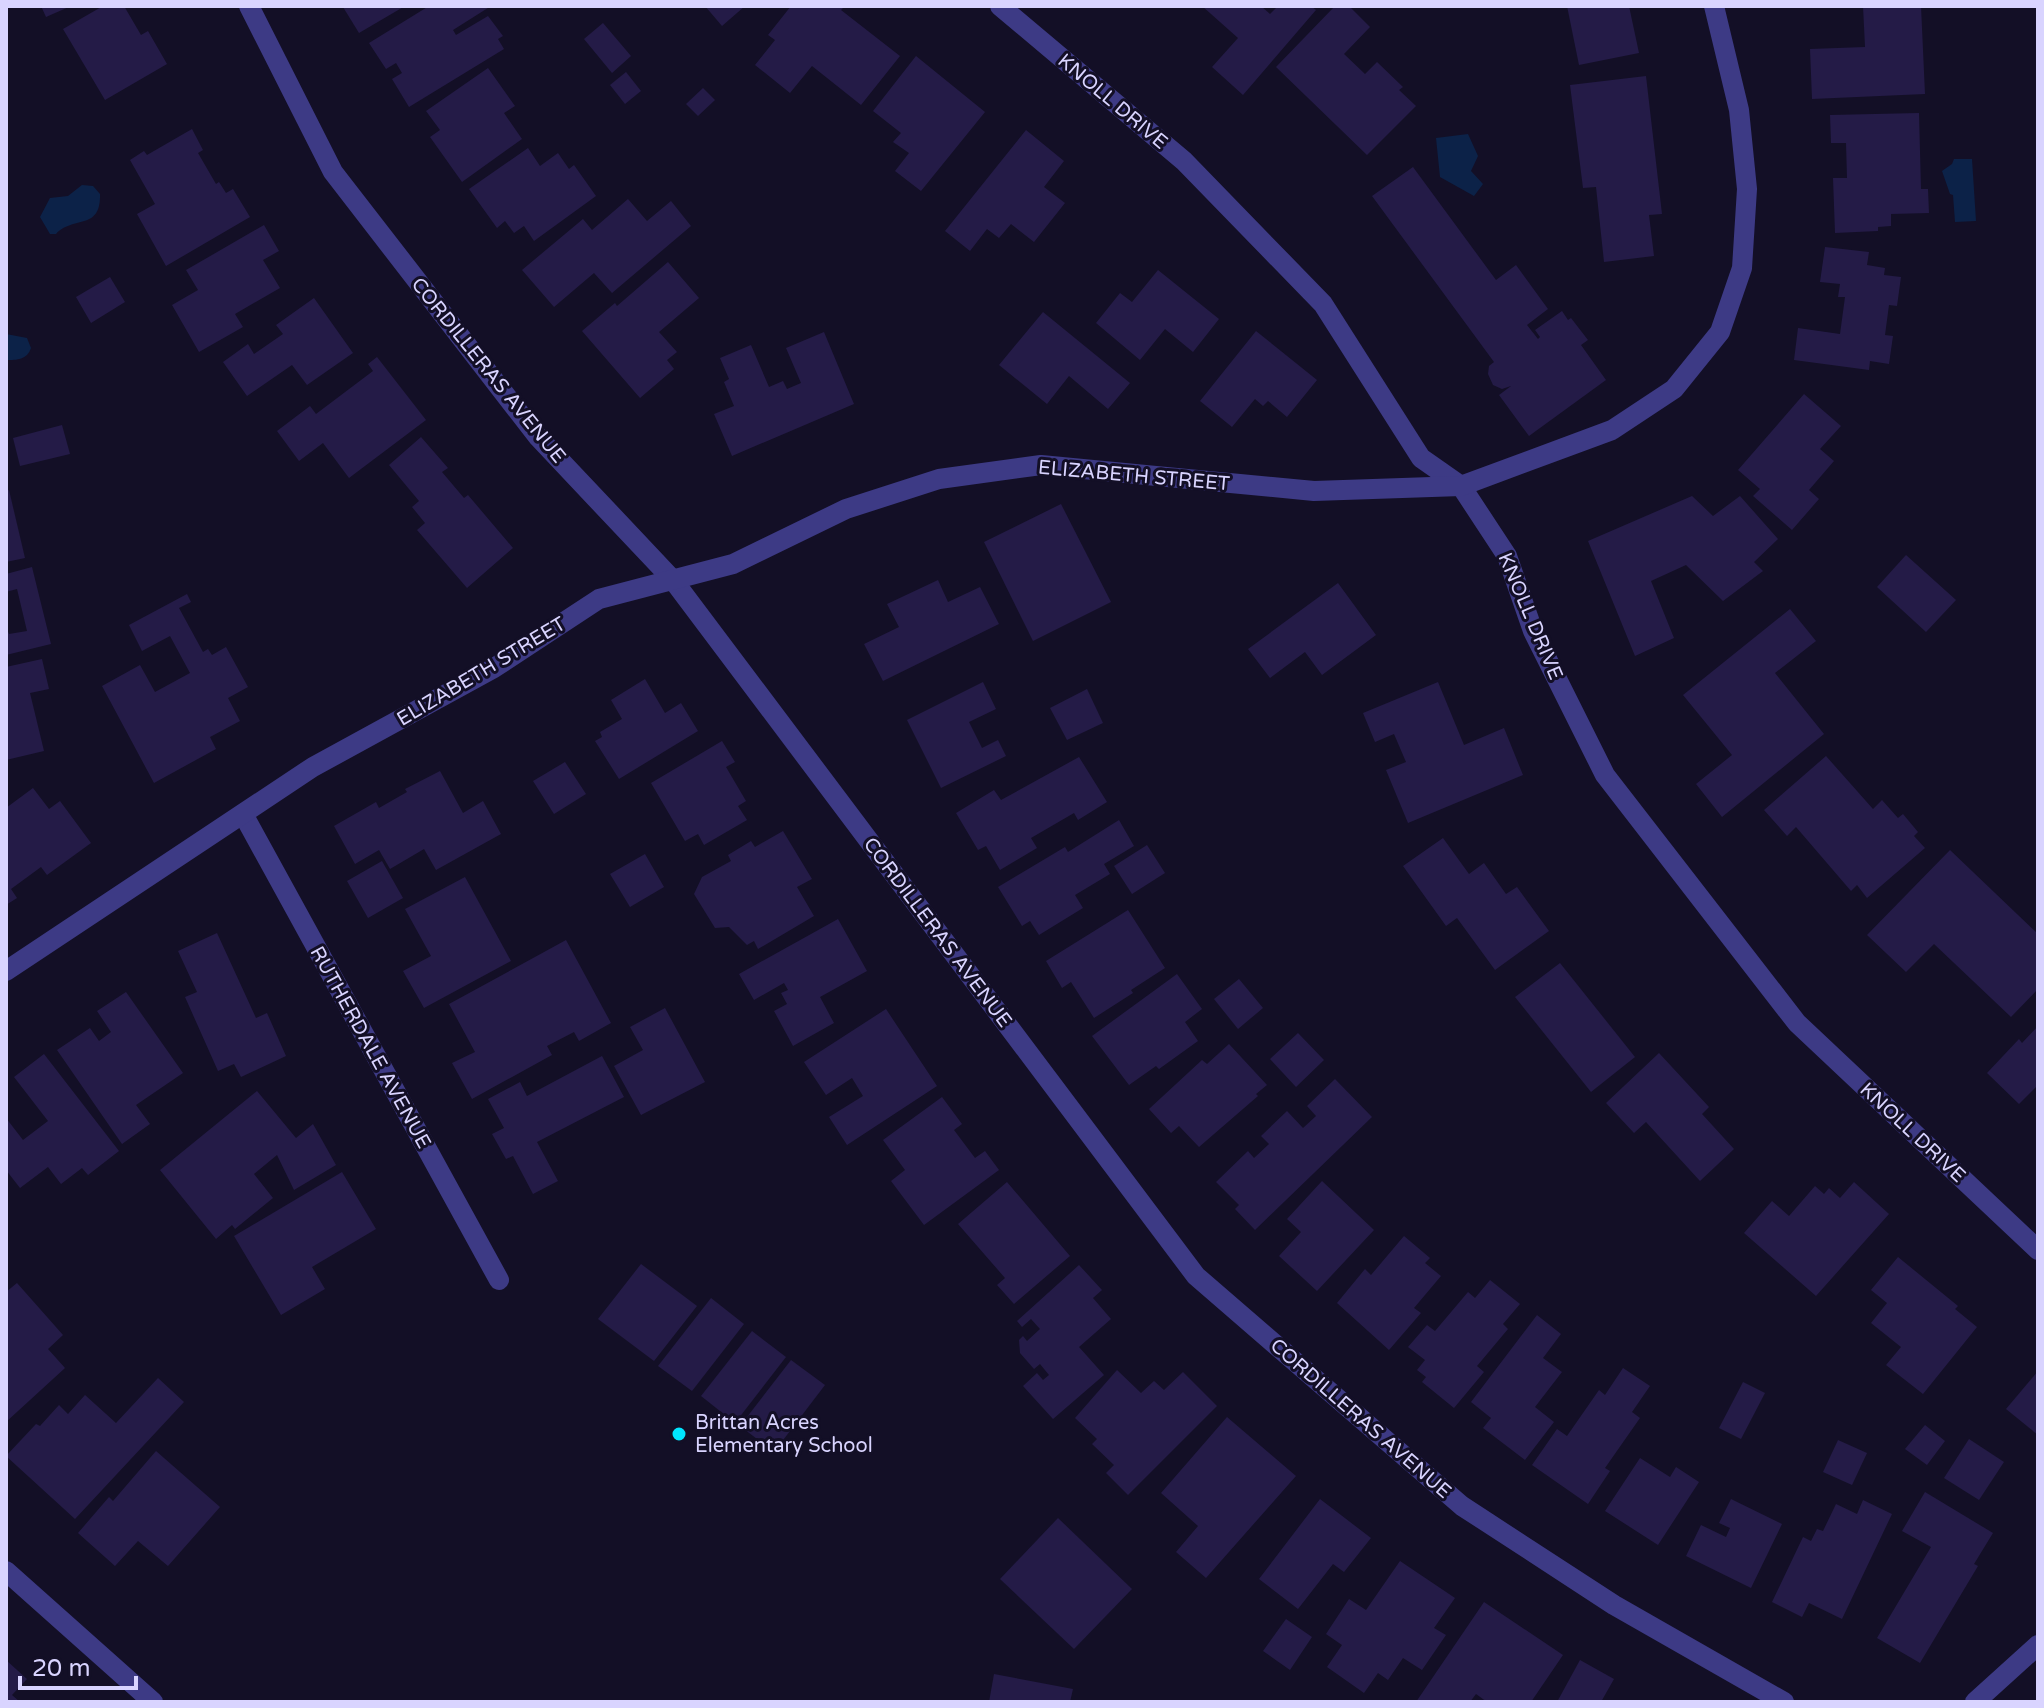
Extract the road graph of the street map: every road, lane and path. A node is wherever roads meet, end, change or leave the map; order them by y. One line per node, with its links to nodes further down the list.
1 (249, 6): 5 (street, CORDILLERAS AVENUE)
2 (1000, 6): 4 (street, KNOLL DRIVE)
3 (1714, 6): 4 (street, ELIZABETH STREET)
4 (1461, 486): 5 (street, ELIZABETH STREET); 8 (street, KNOLL DRIVE)
5 (673, 580): 6 (street, ELIZABETH STREET); 13 (street, CORDILLERAS AVENUE)
6 (243, 814): 7 (street, ELIZABETH STREET); 9 (street, RUTHERDALE AVENUE)
7 (6, 971)
8 (2038, 1250)
9 (499, 1280)
10 (6, 1571): 12 (street)
11 (2038, 1645): 14 (street)
12 (153, 1702)
13 (1784, 1702)
14 (1975, 1702)

